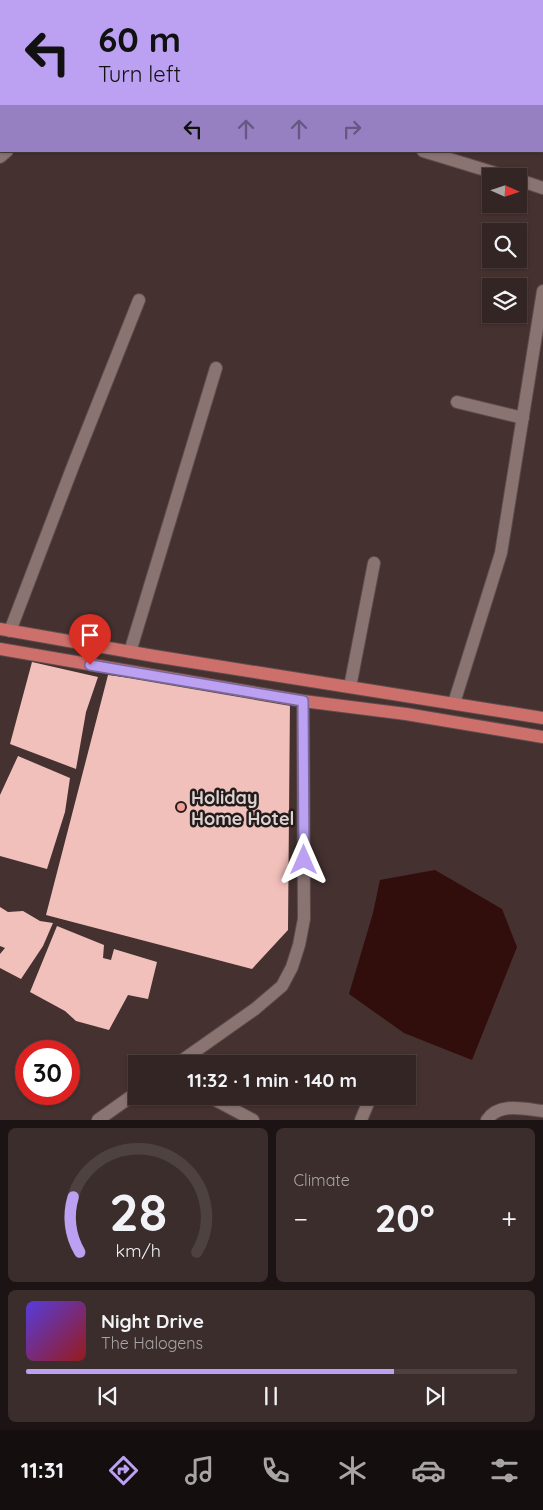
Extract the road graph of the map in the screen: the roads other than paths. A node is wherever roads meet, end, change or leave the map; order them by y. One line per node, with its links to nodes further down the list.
1 (426, 152): 2 (street)
2 (482, 169)
3 (528, 183): 4 (street)
4 (543, 188)
5 (543, 291): 7 (street)
6 (139, 300): 12 (street)
7 (540, 328): 10 (street)
8 (216, 368): 14 (street)
9 (457, 402): 10 (street)
10 (522, 418): 19 (street)
11 (374, 563): 17 (street)
12 (5, 630): 14 (main road)
13 (0, 649): 16 (main road)
14 (130, 652): 15 (main road)
15 (183, 660): 16 (main road); 17 (main road)
16 (180, 681): 18 (main road)
17 (350, 687): 19 (main road)
18 (303, 701): 21 (main road); 22 (street)
19 (454, 703): 20 (main road)
20 (543, 718)
21 (543, 737)
22 (190, 1055)
23 (128, 1099): 27 (street)
24 (224, 1105): 28 (street)
25 (367, 1105): 29 (street)
26 (543, 1111): 30 (street)
27 (98, 1120)
28 (252, 1120)
29 (361, 1120)
30 (487, 1120)

